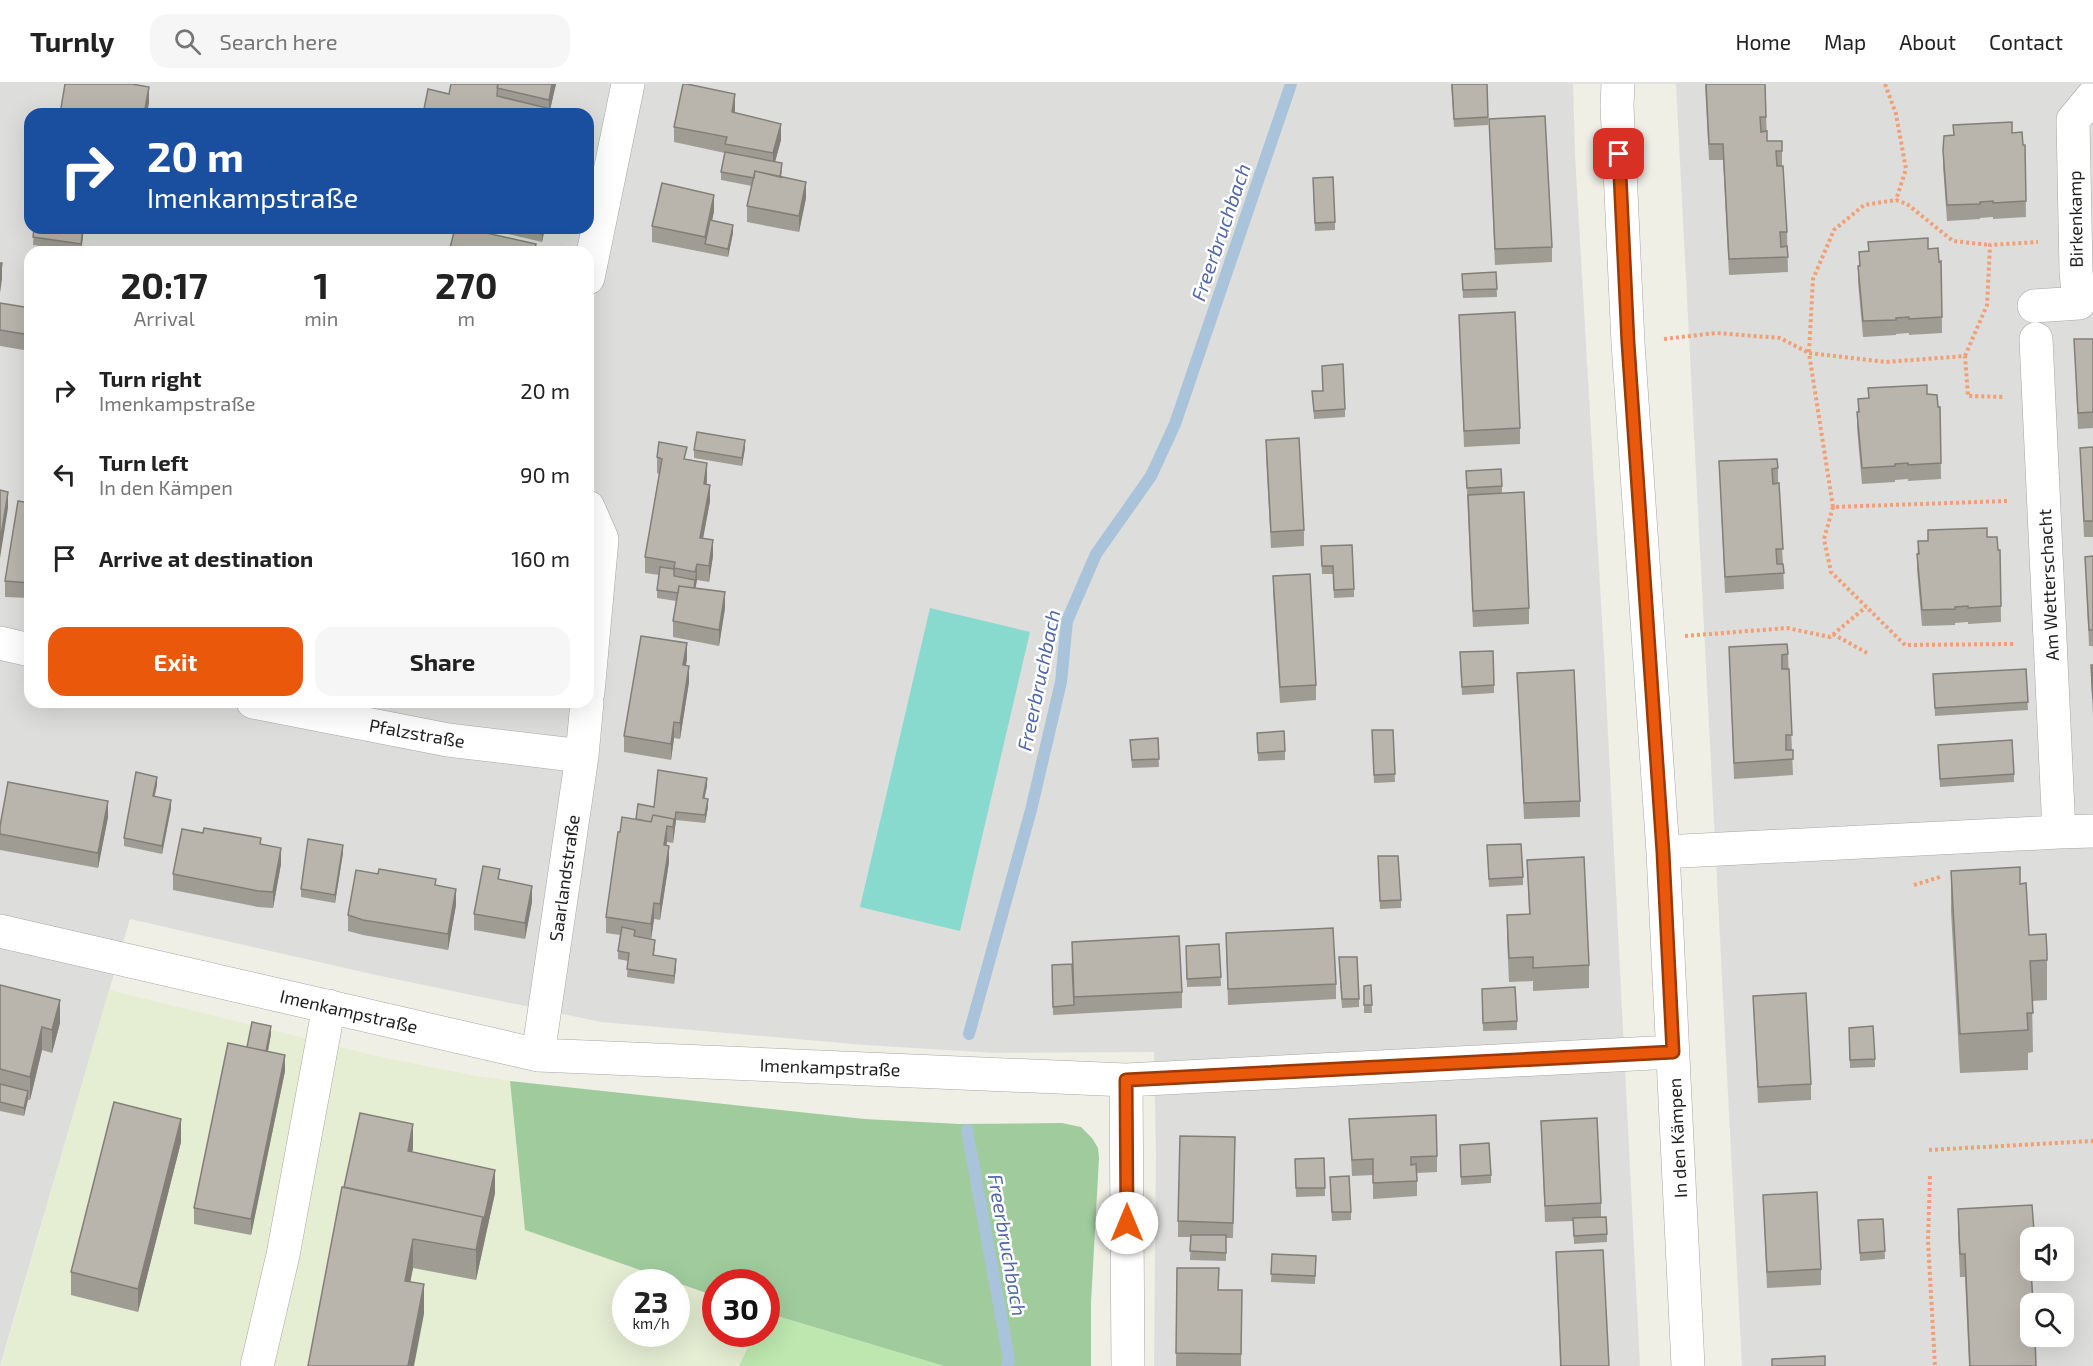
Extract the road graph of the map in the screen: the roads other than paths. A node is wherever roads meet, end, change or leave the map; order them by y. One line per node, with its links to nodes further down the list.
1 (628, 84): 4 (street)
2 (1618, 84): 16 (street, In den Kämpen)
3 (2093, 96): 5 (street, Birkenkamp)
4 (594, 249)
5 (2034, 306)
6 (2036, 339): 15 (street, Am Wetterschacht)
7 (594, 521): 8 (street)
8 (594, 626)
9 (0, 643): 10 (street)
10 (24, 649)
11 (284, 708): 13 (street, Pfalzstraße)
12 (586, 708): 13 (street, Saarlandstraße)
13 (582, 756): 20 (street, Saarlandstraße)
14 (2093, 831): 15 (street)
15 (2059, 832): 16 (street)
16 (1663, 852): 19 (street, In den Kämpen)
17 (0, 931): 18 (street, Imenkampstraße)
18 (329, 1006): 20 (street, Imenkampstraße); 22 (street)
19 (1673, 1052): 21 (street, Imenkampstraße); 24 (street, In den Kämpen)
20 (538, 1055): 21 (street, Imenkampstraße)
21 (1126, 1080): 23 (street)
22 (257, 1366)
23 (1128, 1366)
24 (1688, 1366)

